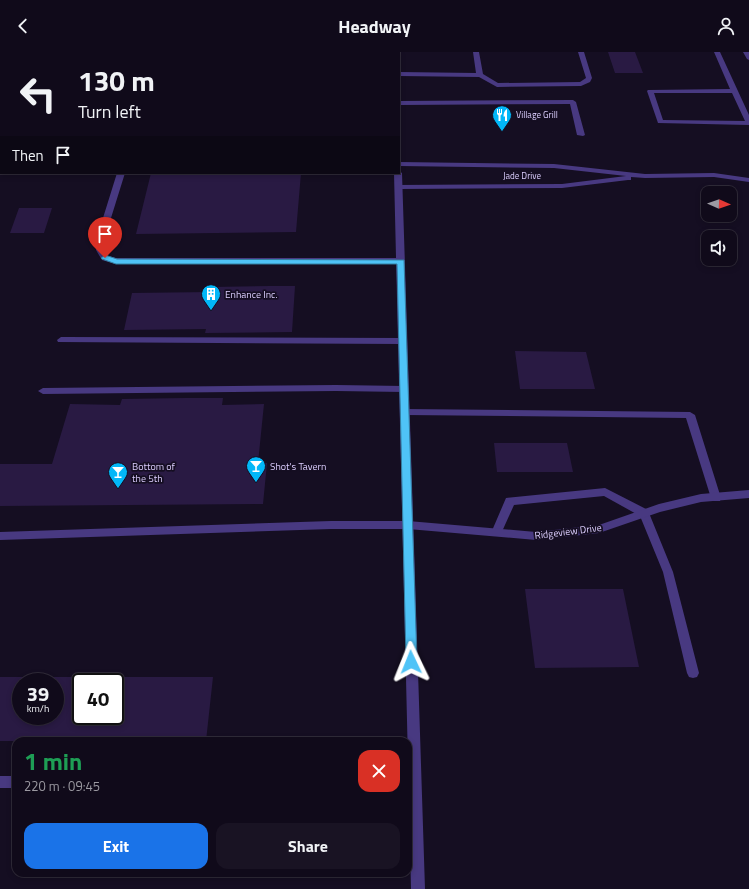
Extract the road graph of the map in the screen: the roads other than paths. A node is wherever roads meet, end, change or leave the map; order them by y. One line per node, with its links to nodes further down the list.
1 (476, 52): 7 (street)
2 (582, 52): 7 (street)
3 (717, 52): 8 (street)
4 (746, 52): 5 (street)
5 (749, 58)
6 (400, 74): 7 (street)
7 (480, 75)
8 (735, 91): 8 (street)
9 (400, 103): 10 (street)
10 (582, 135)
11 (400, 164): 14 (street, Jade Drive)
12 (120, 174): 17 (street)
13 (398, 174): 16 (street)
14 (645, 176): 15 (street, Jade Drive); 16 (street, Jade Drive)
15 (749, 180)
16 (399, 187): 17 (street)
17 (401, 261): 19 (street)
18 (61, 340): 19 (street)
19 (403, 341): 20 (street)
20 (404, 389): 21 (street); 22 (street)
21 (43, 391)
22 (405, 412): 24 (street); 26 (street)
23 (749, 494): 24 (street, Ridgeview Drive)
24 (716, 498): 25 (street, Ridgeview Drive)
25 (644, 513): 27 (street, Ridgeview Drive); 27 (street); 29 (street)
26 (408, 526): 27 (street, Ridgeview Drive); 28 (street, Ridgeview Drive); 30 (street)
27 (496, 533)
28 (0, 536)
29 (693, 673)
30 (410, 737)
31 (0, 782): 32 (street)
32 (12, 782)
33 (412, 799): 34 (street)
34 (418, 889)

